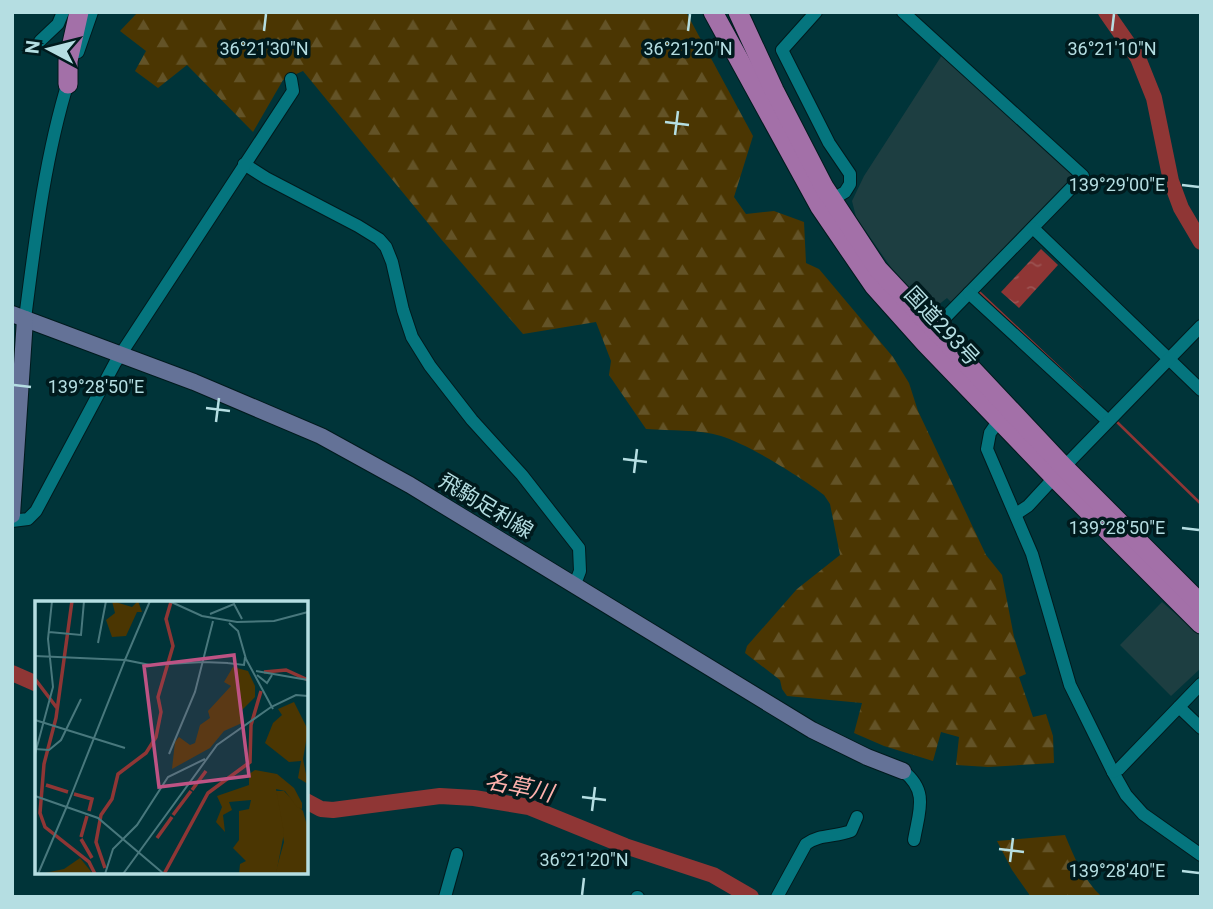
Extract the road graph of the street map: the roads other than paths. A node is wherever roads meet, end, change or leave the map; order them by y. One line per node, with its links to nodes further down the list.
1 (63, 12): 8 (street)
2 (79, 12): 10 (highway)
3 (92, 12): 10 (street)
4 (713, 12): 12 (highway, 国道293号)
5 (738, 12): 12 (highway, 国道293号)
6 (816, 12): 12 (street)
7 (903, 12): 13 (street)
8 (40, 41)
9 (292, 79): 11 (street)
10 (68, 84): 15 (street)
11 (244, 164): 18 (street); 26 (street)
12 (826, 204): 17 (highway, 国道293号); 21 (highway, 国道293号)
13 (1033, 228): 14 (street); 19 (street)
14 (968, 293): 17 (street); 22 (street)
15 (19, 317): 18 (main road, 飛駒足利線); 25 (main road)
16 (1201, 326): 19 (street)
17 (933, 330): 23 (highway, 国道293号)
18 (121, 355): 25 (street); 26 (main road, 飛駒足利線)
19 (1168, 359): 20 (street); 22 (street)
20 (1201, 390)
21 (999, 420): 23 (highway, 国道293号); 24 (street)
22 (1108, 421): 23 (street)
23 (1059, 472): 24 (street); 27 (highway, 国道293号); 28 (highway, 国道293号)
24 (1016, 514): 33 (street)
25 (12, 518)
26 (575, 584): 32 (main road, 飛駒足利線)
27 (1201, 604)
28 (1201, 624)
29 (1201, 684): 30 (street)
30 (1179, 708): 31 (street); 33 (street)
31 (1201, 729)
32 (903, 771): 35 (street)
33 (1113, 772): 37 (street)
34 (857, 817): 39 (street)
35 (914, 840)
36 (457, 855): 38 (street)
37 (1201, 855)
38 (445, 897)
39 (777, 897)

